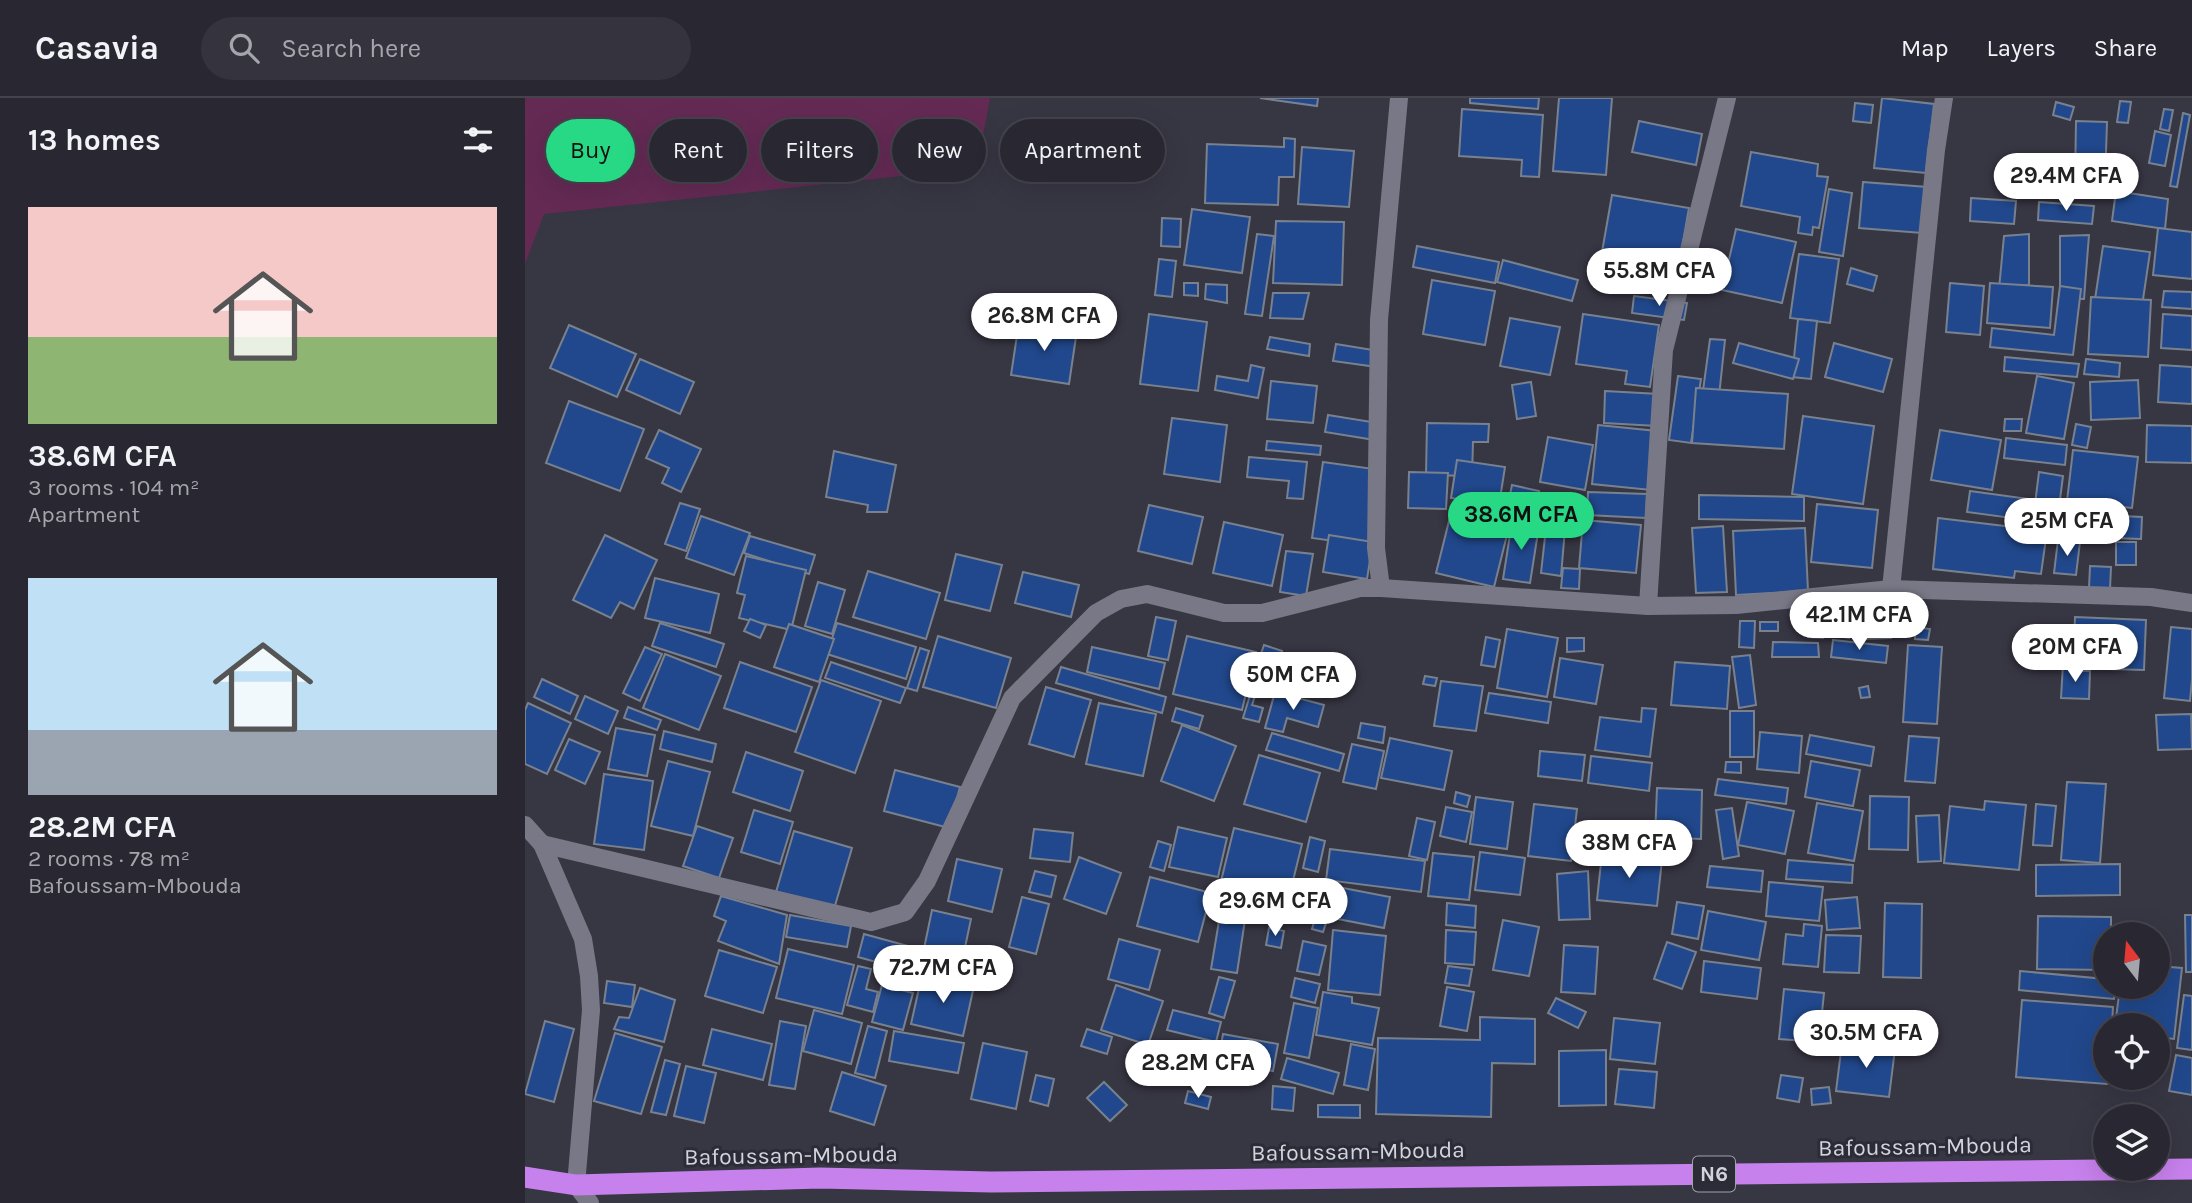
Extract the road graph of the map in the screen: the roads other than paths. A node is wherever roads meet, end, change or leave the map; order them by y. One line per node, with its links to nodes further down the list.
1 (1399, 98): 4 (street)
2 (1727, 98): 7 (street)
3 (1944, 98): 5 (street)
4 (1381, 588): 7 (street); 9 (street)
5 (1891, 589): 6 (street); 7 (street)
6 (2192, 603)
7 (1648, 606)
8 (525, 825): 9 (street)
9 (542, 844): 12 (street)
10 (2192, 1169): 12 (highway, Bafoussam-Mbouda / N6)
11 (525, 1177): 12 (highway, Bafoussam-Mbouda / N6)
12 (576, 1185): 13 (street)
13 (590, 1203)

